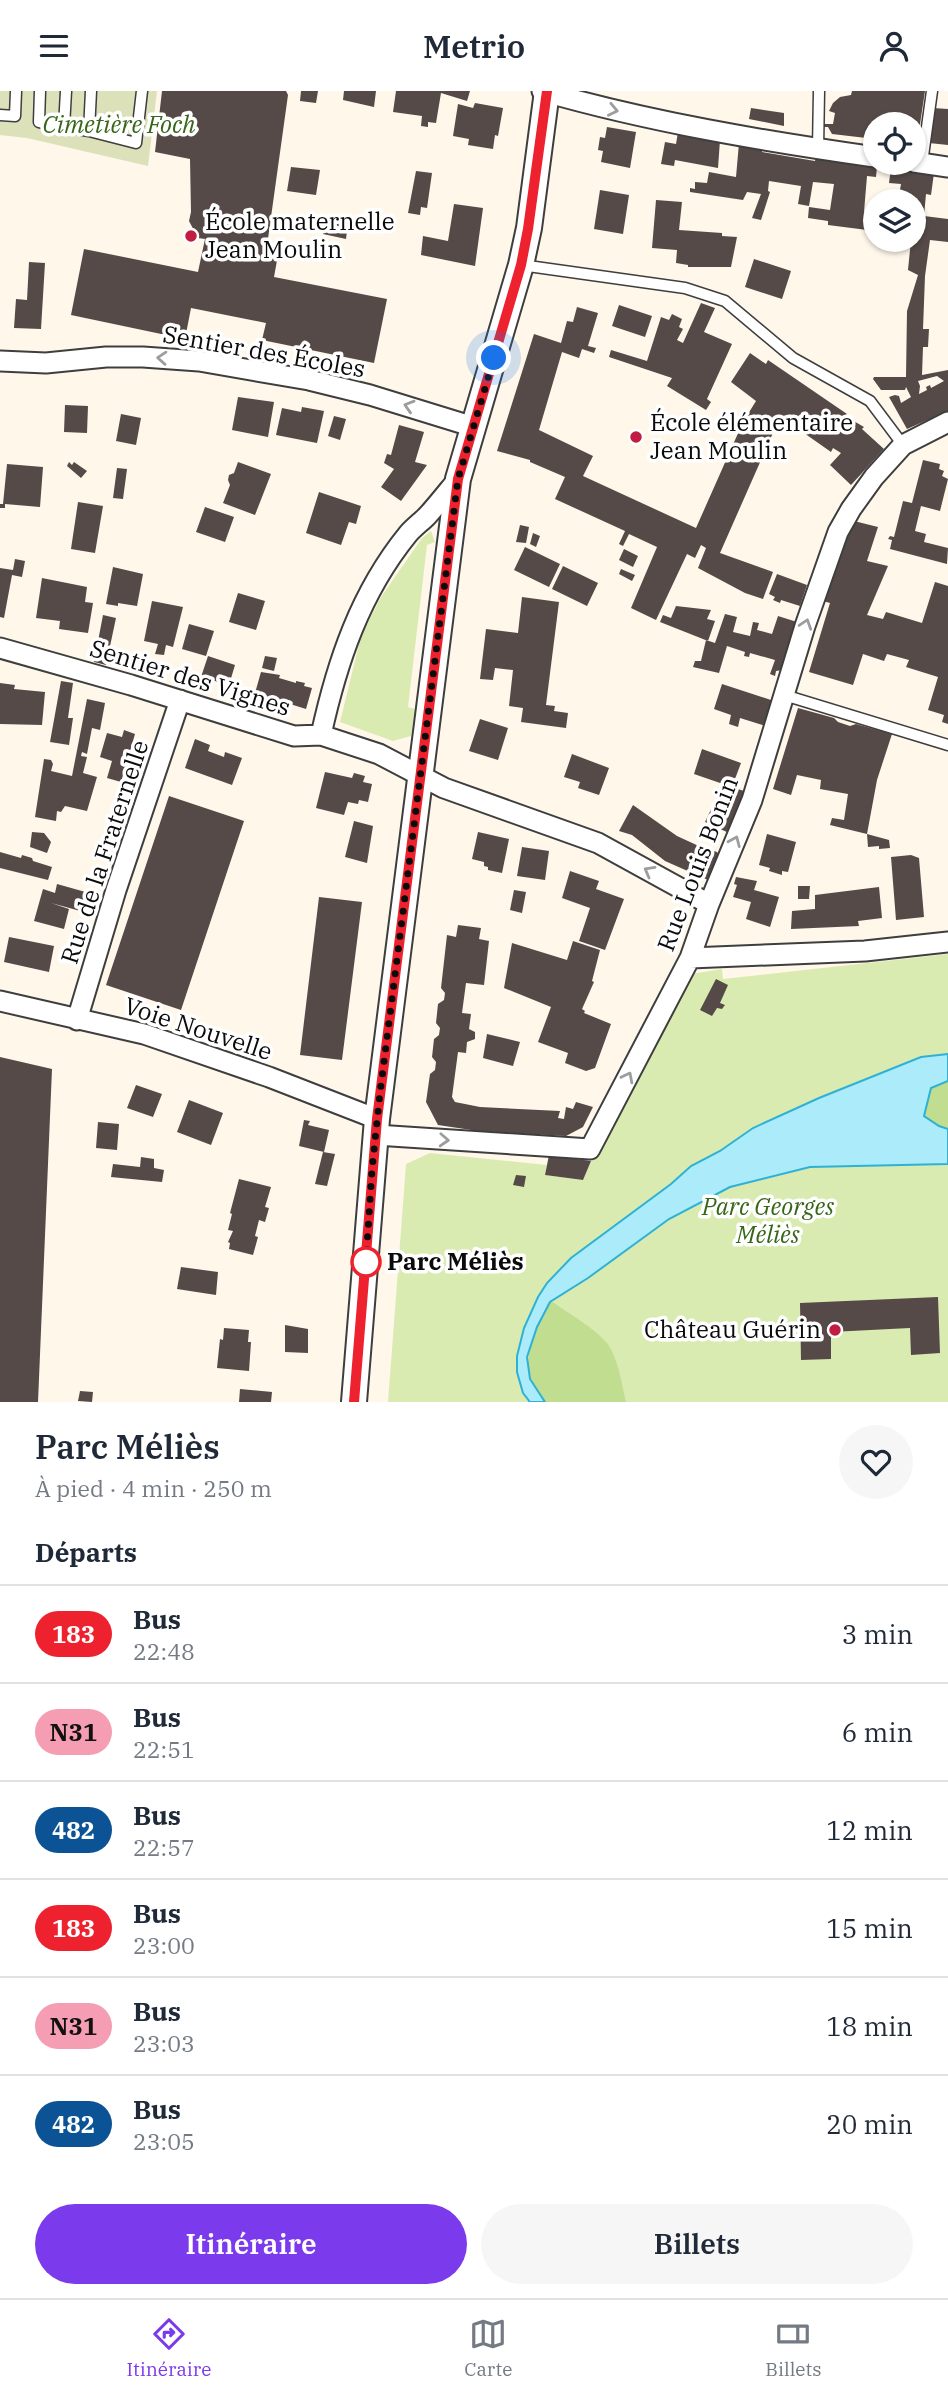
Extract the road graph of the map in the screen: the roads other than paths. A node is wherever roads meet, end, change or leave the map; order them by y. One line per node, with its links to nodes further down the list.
1 (16, 91): 9 (lane)
2 (40, 91): 11 (lane)
3 (66, 91): 11 (lane)
4 (91, 91): 12 (lane)
5 (142, 91): 12 (lane)
6 (546, 91): 13 (street, one-way to 13); 17 (street)
7 (819, 91): 13 (lane)
8 (932, 91): 10 (lane)
9 (0, 115)
10 (926, 121)
11 (64, 127): 12 (lane)
12 (89, 131)
13 (818, 149): 14 (street)
14 (863, 155)
15 (926, 163): 16 (street)
16 (948, 167)
17 (521, 265): 20 (street); 21 (lane)
18 (0, 361): 20 (street, Sentier des Écoles, one-way to 18)
19 (948, 422): 21 (street, Rue Louis Bonin)
20 (474, 427): 22 (street)
21 (903, 445): 24 (street, Rue Louis Bonin, one-way to 21)
22 (458, 479): 26 (street); 28 (street)
23 (0, 648): 25 (street, Sentier des Vignes)
24 (784, 695): 27 (lane); 29 (street, Rue Louis Bonin, one-way to 24)
25 (180, 700): 26 (street, Sentier des Vignes); 33 (street, Rue de la Fraternelle)
26 (321, 735): 28 (street, Sentier des Vignes)
27 (948, 745)
28 (422, 778): 29 (street, Sentier des Vignes, one-way to 28); 34 (street)
29 (709, 904): 31 (street, Rue Louis Bonin)
30 (948, 942): 31 (street)
31 (690, 958): 34 (street, Rue Louis Bonin, one-way to 31)
32 (0, 1001): 33 (street, Voie Nouvelle)
33 (78, 1020): 34 (street, Voie Nouvelle)
34 (377, 1127): 35 (street)
35 (354, 1402)

